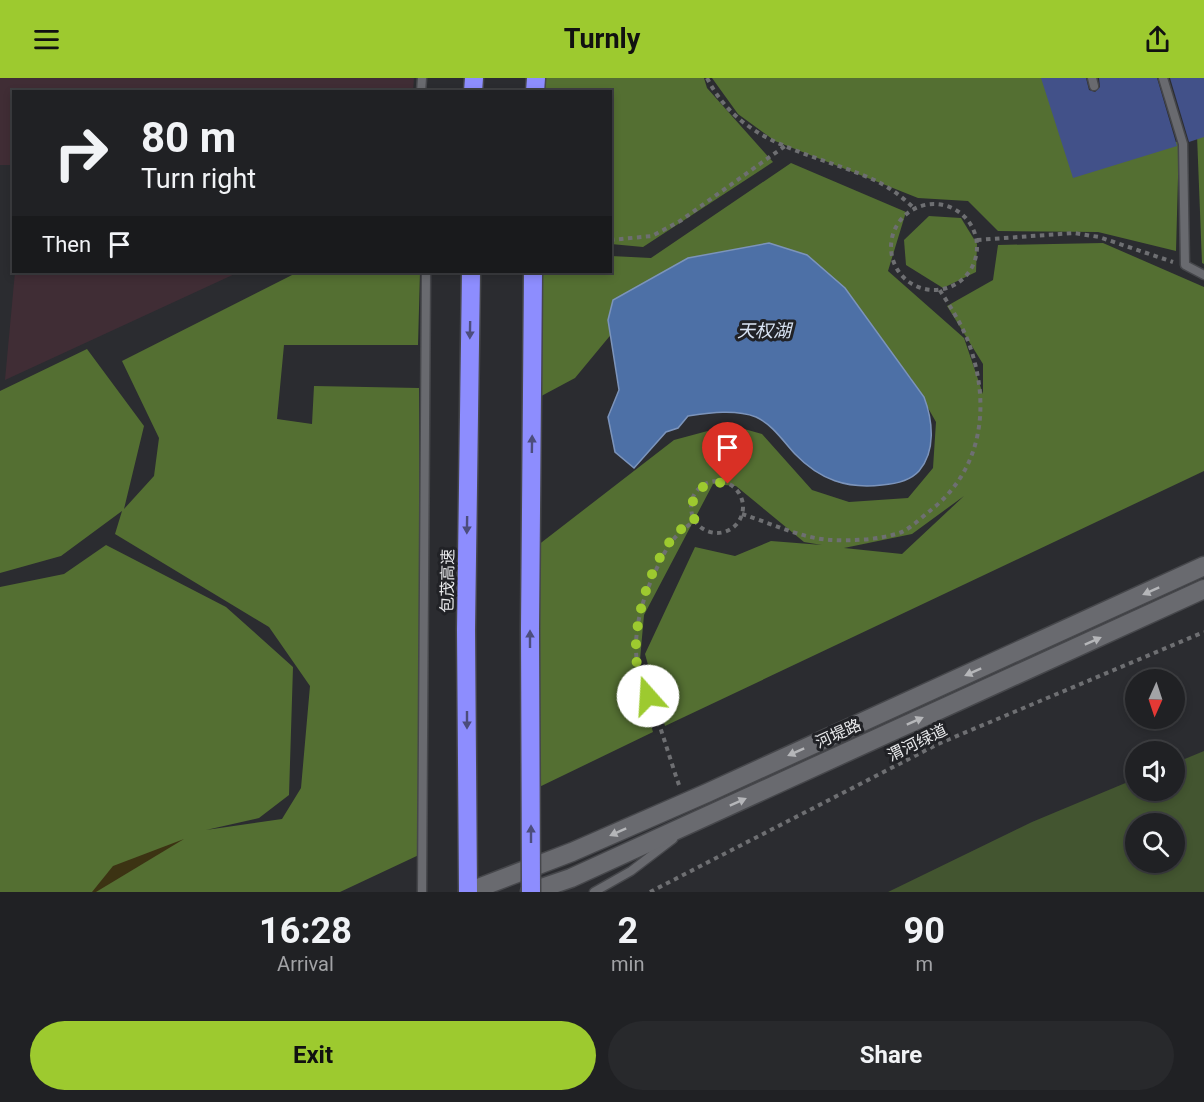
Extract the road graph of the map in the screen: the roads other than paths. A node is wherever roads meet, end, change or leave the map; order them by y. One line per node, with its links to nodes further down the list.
1 (1163, 78): 5 (lane)
2 (426, 273): 9 (lane)
3 (471, 273): 10 (highway, 包茂高速, one-way to 10)
4 (533, 273): 11 (highway, one-way to 4, bridge)
5 (1204, 275)
6 (1204, 566): 10 (main road, 河堤路, one-way to 10)
7 (1204, 589): 8 (main road, 河堤路, one-way to 7)
8 (701, 819): 11 (main road, 河堤路); 12 (lane)
9 (422, 892)
10 (468, 892)
11 (531, 892)
12 (594, 892)

